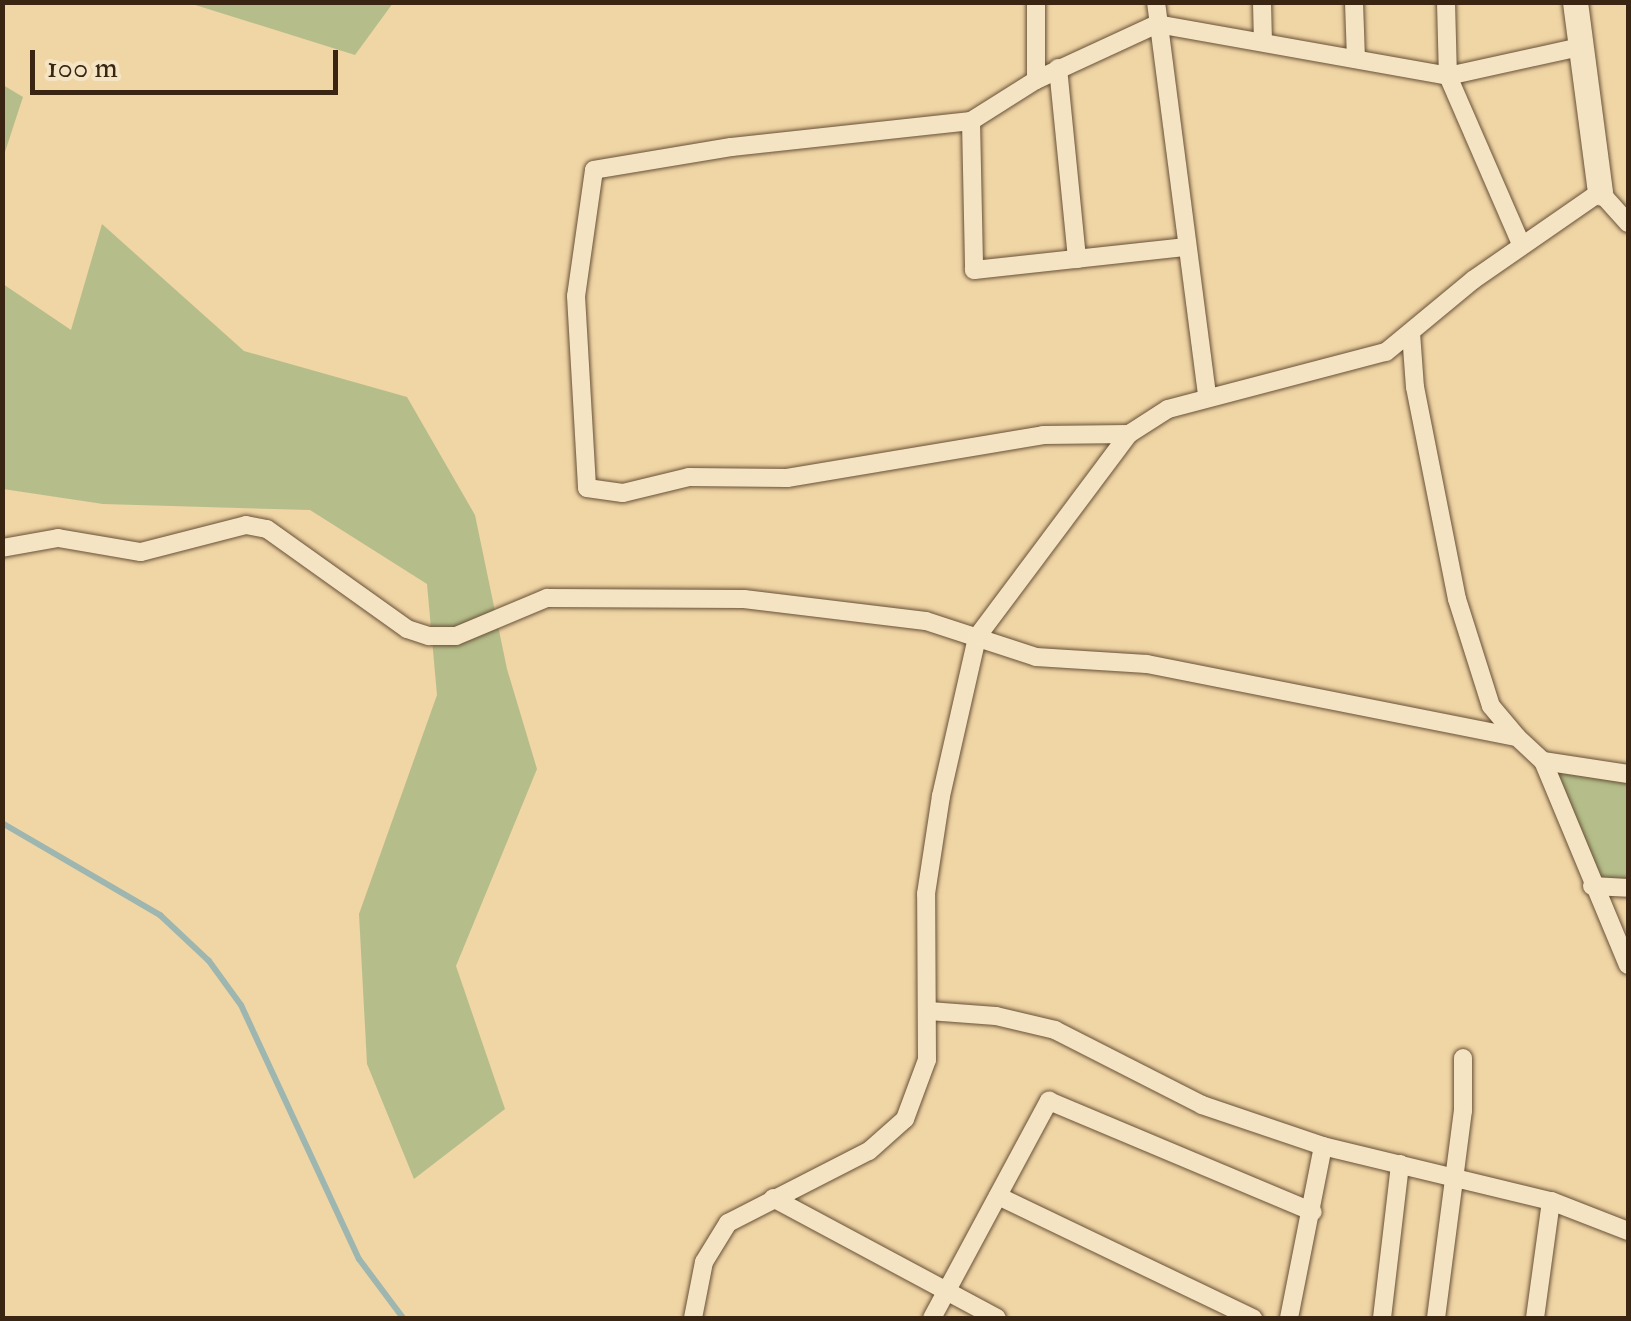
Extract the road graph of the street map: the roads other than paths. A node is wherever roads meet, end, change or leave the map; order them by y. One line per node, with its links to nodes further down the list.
1 (1036, 2): 13 (street)
2 (1156, 2): 7 (street)
3 (1262, 2): 8 (street)
4 (1354, 2): 10 (street)
5 (1446, 2): 12 (street)
6 (1575, 2): 9 (street)
7 (1156, 24): 8 (street); 11 (street); 18 (street)
8 (1263, 42): 10 (street)
9 (1580, 47): 12 (street); 15 (street)
10 (1356, 58): 12 (street)
11 (1058, 68): 13 (street); 19 (street)
12 (1448, 76): 17 (street)
13 (1036, 80): 14 (street)
14 (971, 122): 19 (street); 22 (street)
15 (1600, 192): 16 (street); 17 (street)
16 (1628, 223)
17 (1521, 244): 20 (street)
18 (1187, 248): 19 (street); 21 (street)
19 (1077, 259)
20 (1411, 333): 21 (street); 25 (street)
21 (1207, 397): 22 (street)
22 (1129, 434): 24 (street)
23 (2, 548): 24 (street)
24 (977, 637): 25 (street); 31 (street)
25 (1517, 738): 26 (street)
26 (1543, 761): 27 (street); 28 (street)
27 (1628, 774)
28 (1592, 886): 29 (street); 30 (street)
29 (1628, 888)
30 (1628, 964)
31 (929, 1012): 33 (street); 37 (street)
32 (1463, 1058): 35 (street)
33 (1323, 1146): 34 (street); 39 (street)
34 (1400, 1164): 35 (street); 47 (street)
35 (1452, 1174): 38 (street); 48 (street)
36 (998, 1196): 39 (street); 41 (street); 45 (street)
37 (773, 1198): 41 (street); 42 (street)
38 (1551, 1201): 40 (street); 49 (street)
39 (1313, 1212): 46 (street)
40 (1628, 1230)
41 (948, 1292): 43 (street); 44 (street)
42 (693, 1318)
43 (932, 1318)
44 (997, 1318)
45 (1253, 1318)
46 (1289, 1318)
47 (1382, 1318)
48 (1436, 1318)
49 (1536, 1318)

